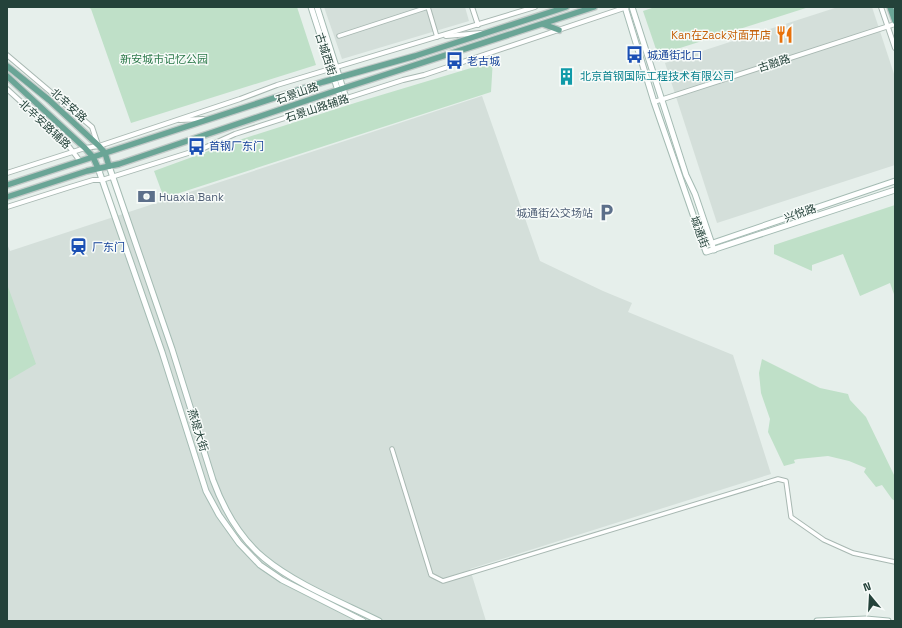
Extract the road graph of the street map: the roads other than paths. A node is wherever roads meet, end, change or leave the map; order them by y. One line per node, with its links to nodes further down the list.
1 (311, 7): 24 (main road, 古城西街)
2 (317, 7): 24 (main road, 古城西街)
3 (428, 7): 19 (street); 20 (street)
4 (472, 7): 15 (street)
5 (535, 7): 15 (street)
6 (566, 7): 18 (main road, 石景山路)
7 (594, 7): 13 (main road, 石景山路)
8 (626, 7): 17 (street, 石景山路辅路); 31 (main road, 城通街)
9 (632, 7): 30 (main road, 城通街)
10 (881, 7): 16 (street)
11 (890, 7): 12 (main road)
12 (895, 21)
13 (542, 24): 17 (main road); 28 (main road, 石景山路)
14 (895, 24): 16 (street, 古融路)
15 (478, 25): 20 (street)
16 (888, 27): 21 (street); 30 (street, 古融路)
17 (559, 30): 29 (street, 石景山路辅路)
18 (489, 32): 20 (street); 26 (main road, 石景山路)
19 (339, 36)
20 (437, 37): 24 (street)
21 (895, 48)
22 (7, 55): 34 (street)
23 (7, 66): 34 (main road, 北辛安路)
24 (334, 68): 26 (main road, 古城西街); 33 (street)
25 (7, 76): 35 (main road, 北辛安路)
26 (337, 78): 28 (main road, 古城西街); 32 (main road, 石景山路)
27 (7, 88): 36 (street, 北辛安路辅路)
28 (340, 89): 29 (main road, 古城西街); 40 (main road, 石景山路)
29 (344, 99): 43 (street, 石景山路辅路)
30 (662, 99): 31 (street, 古融路); 50 (main road, 城通街)
31 (654, 102): 51 (main road, 城通街)
32 (212, 119): 33 (street); 37 (main road, 石景山路)
33 (176, 120): 34 (street)
34 (99, 146): 35 (street); 37 (main road, 北辛安路)
35 (85, 148): 36 (street); 38 (main road, 北辛安路)
36 (74, 152): 39 (street, 北辛安路辅路); 42 (street)
37 (105, 153): 38 (main road, 石景山路); 40 (main road, 北辛安路)
38 (93, 157): 39 (main road, 石景山路); 41 (main road, 北辛安路)
39 (80, 161): 46 (main road, 石景山路)
40 (109, 166): 41 (main road, 石景山路); 43 (main road, 燕堤大街)
41 (98, 168): 44 (main road, 燕堤大街); 48 (main road, 石景山路)
42 (7, 173)
43 (113, 176): 44 (street, 石景山路辅路); 56 (main road, 燕堤大街)
44 (102, 180): 49 (street, 石景山路辅路); 55 (main road, 燕堤大街)
45 (895, 181): 50 (main road, 兴悦路)
46 (7, 185)
47 (895, 190): 52 (main road, 兴悦路)
48 (7, 197)
49 (7, 207)
50 (712, 243): 51 (main road, 兴悦路); 52 (main road, 城通街)
51 (704, 246): 52 (main road, 城通街)
52 (714, 250)
53 (392, 449): 54 (street)
54 (895, 562)
55 (362, 621)
56 (379, 621)
57 (817, 621): 58 (main road)
58 (888, 621)

